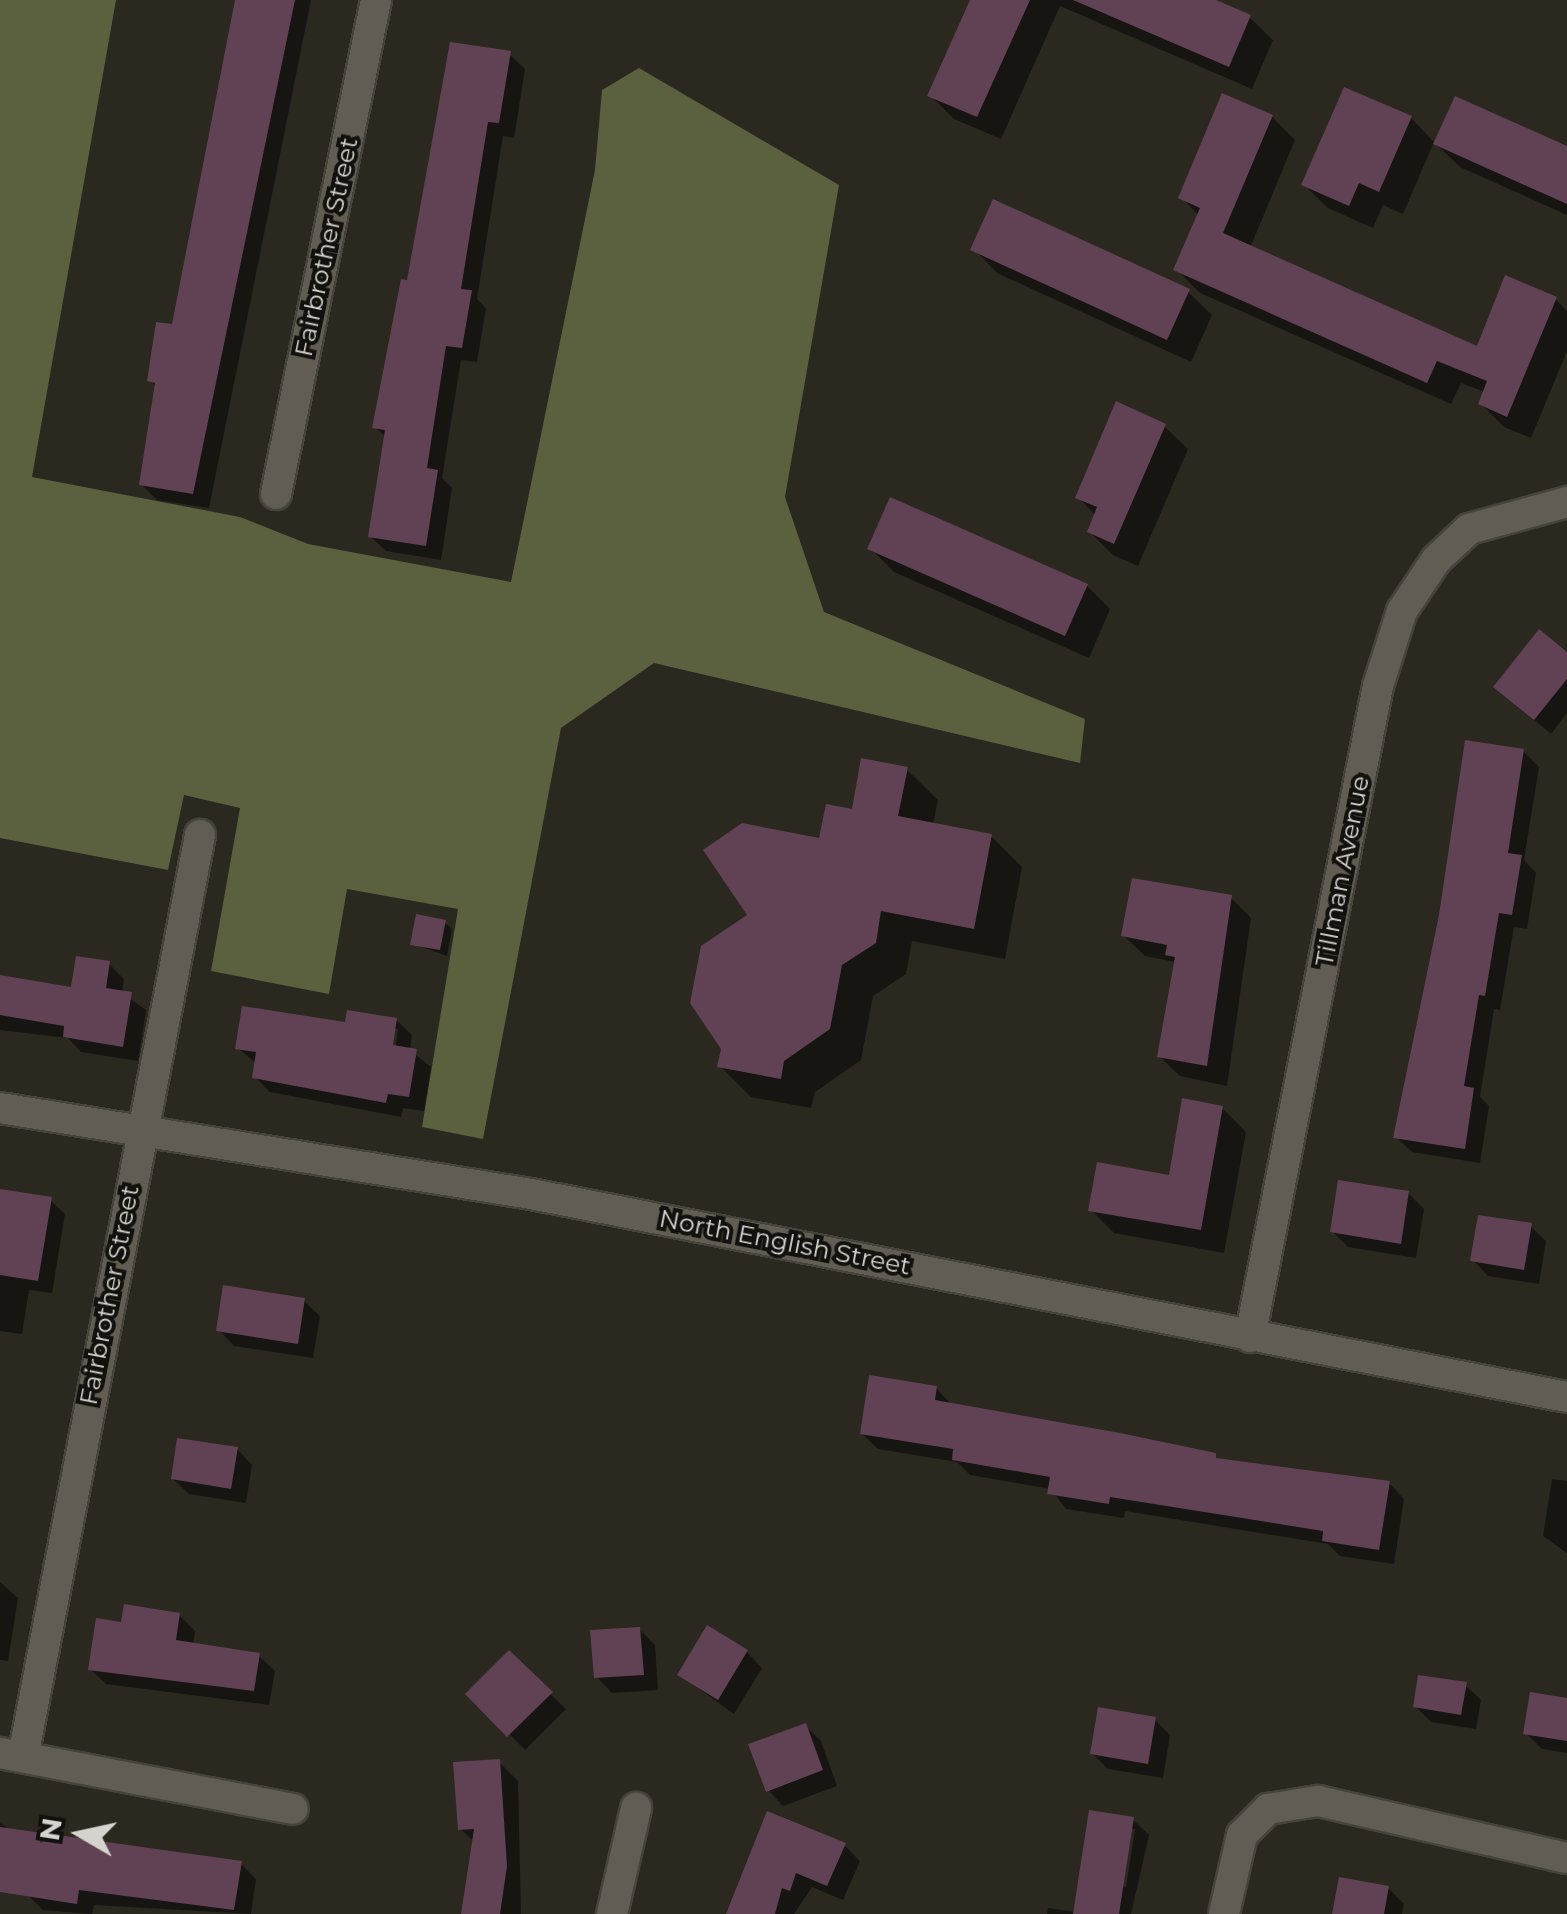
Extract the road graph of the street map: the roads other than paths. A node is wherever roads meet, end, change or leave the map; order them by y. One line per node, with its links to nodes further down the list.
1 (376, 0): 2 (street, Fairbrother Street)
2 (276, 494)
3 (1567, 502): 7 (street, Tillman Avenue)
4 (200, 835): 6 (street, Fairbrother Street)
5 (0, 1108): 6 (street, North English Street)
6 (140, 1130): 7 (street, North English Street); 9 (street, Fairbrother Street)
7 (1250, 1337): 8 (street, North English Street)
8 (1567, 1397)
9 (12, 1755): 11 (street)
10 (636, 1808): 13 (street)
11 (293, 1809)
12 (1567, 1858): 14 (street)
13 (612, 1914)
14 (1224, 1914)

